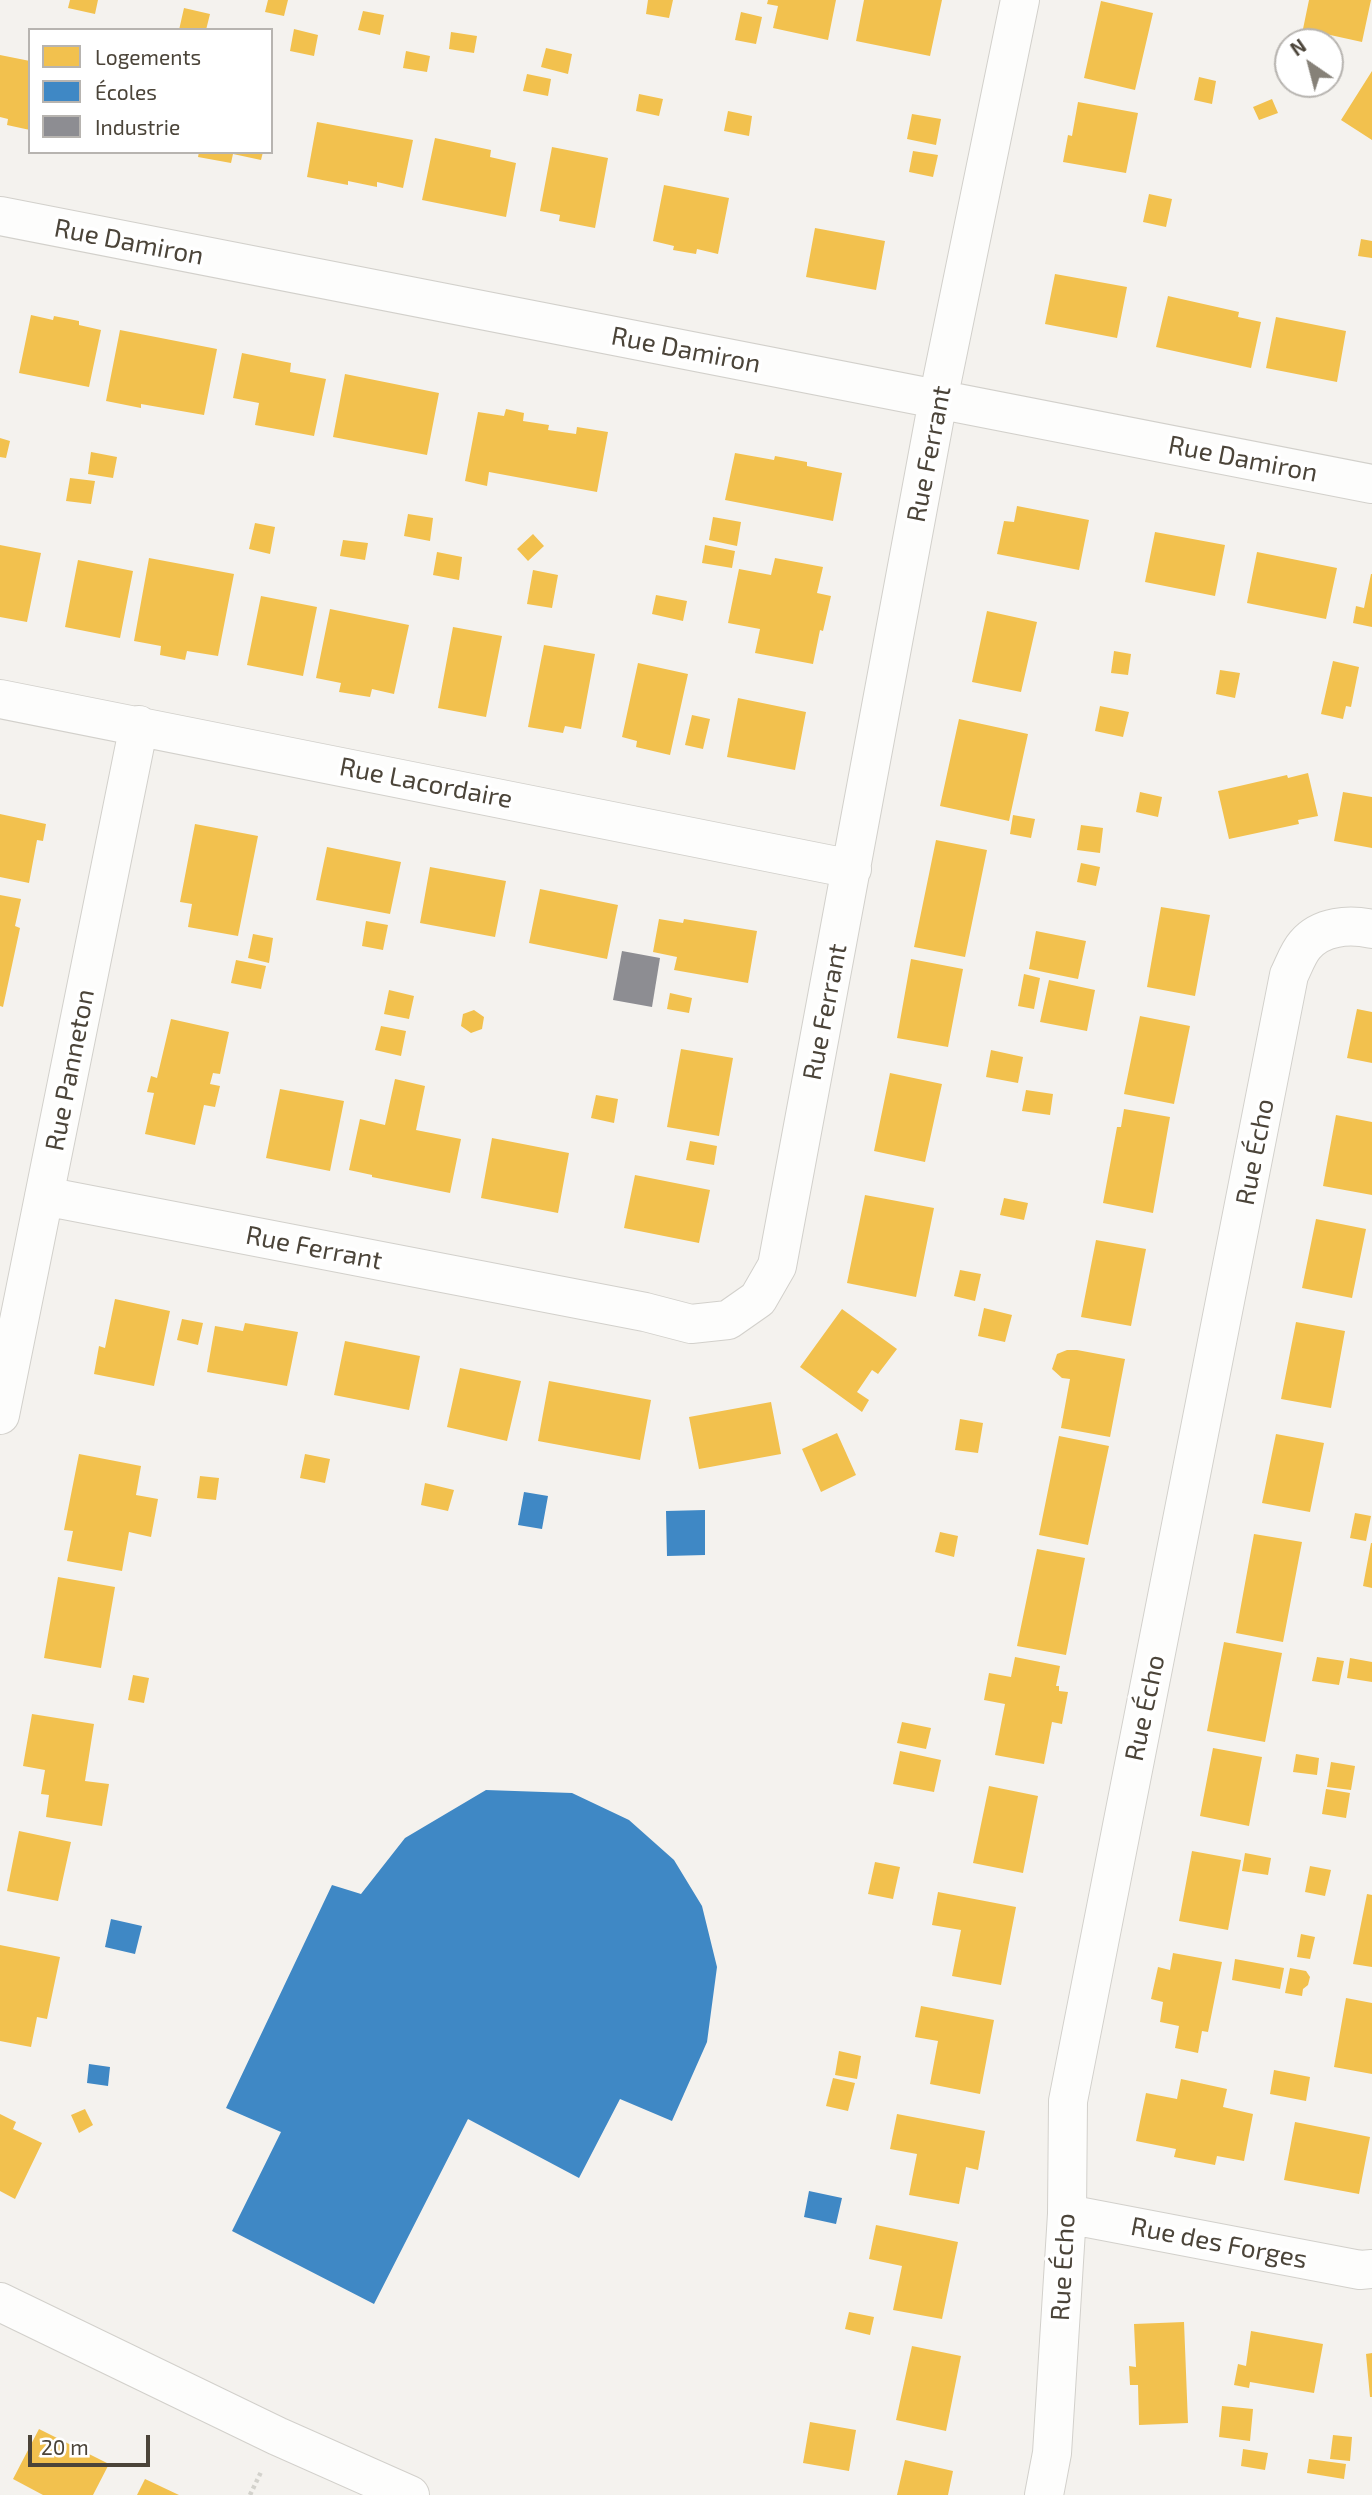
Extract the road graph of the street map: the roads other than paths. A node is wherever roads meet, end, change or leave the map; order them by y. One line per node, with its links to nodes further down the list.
1 (1020, 0): 3 (street, Rue Ferrant)
2 (0, 216): 3 (street, Rue Damiron)
3 (938, 400): 4 (street, Rue Damiron); 7 (street, Rue Ferrant)
4 (1372, 484)
5 (0, 699): 6 (street, Rue Lacordaire)
6 (139, 725): 7 (street, Rue Lacordaire); 9 (street, Rue Panneton)
7 (852, 869): 9 (street, Rue Ferrant)
8 (1372, 929): 11 (street, Rue Écho)
9 (44, 1196): 10 (street, Rue Panneton)
10 (0, 1415)
11 (1067, 2214): 12 (street, Rue des Forges); 15 (street, Rue Écho)
12 (1372, 2269)
13 (0, 2302): 14 (street)
14 (410, 2495)
15 (1044, 2495)

